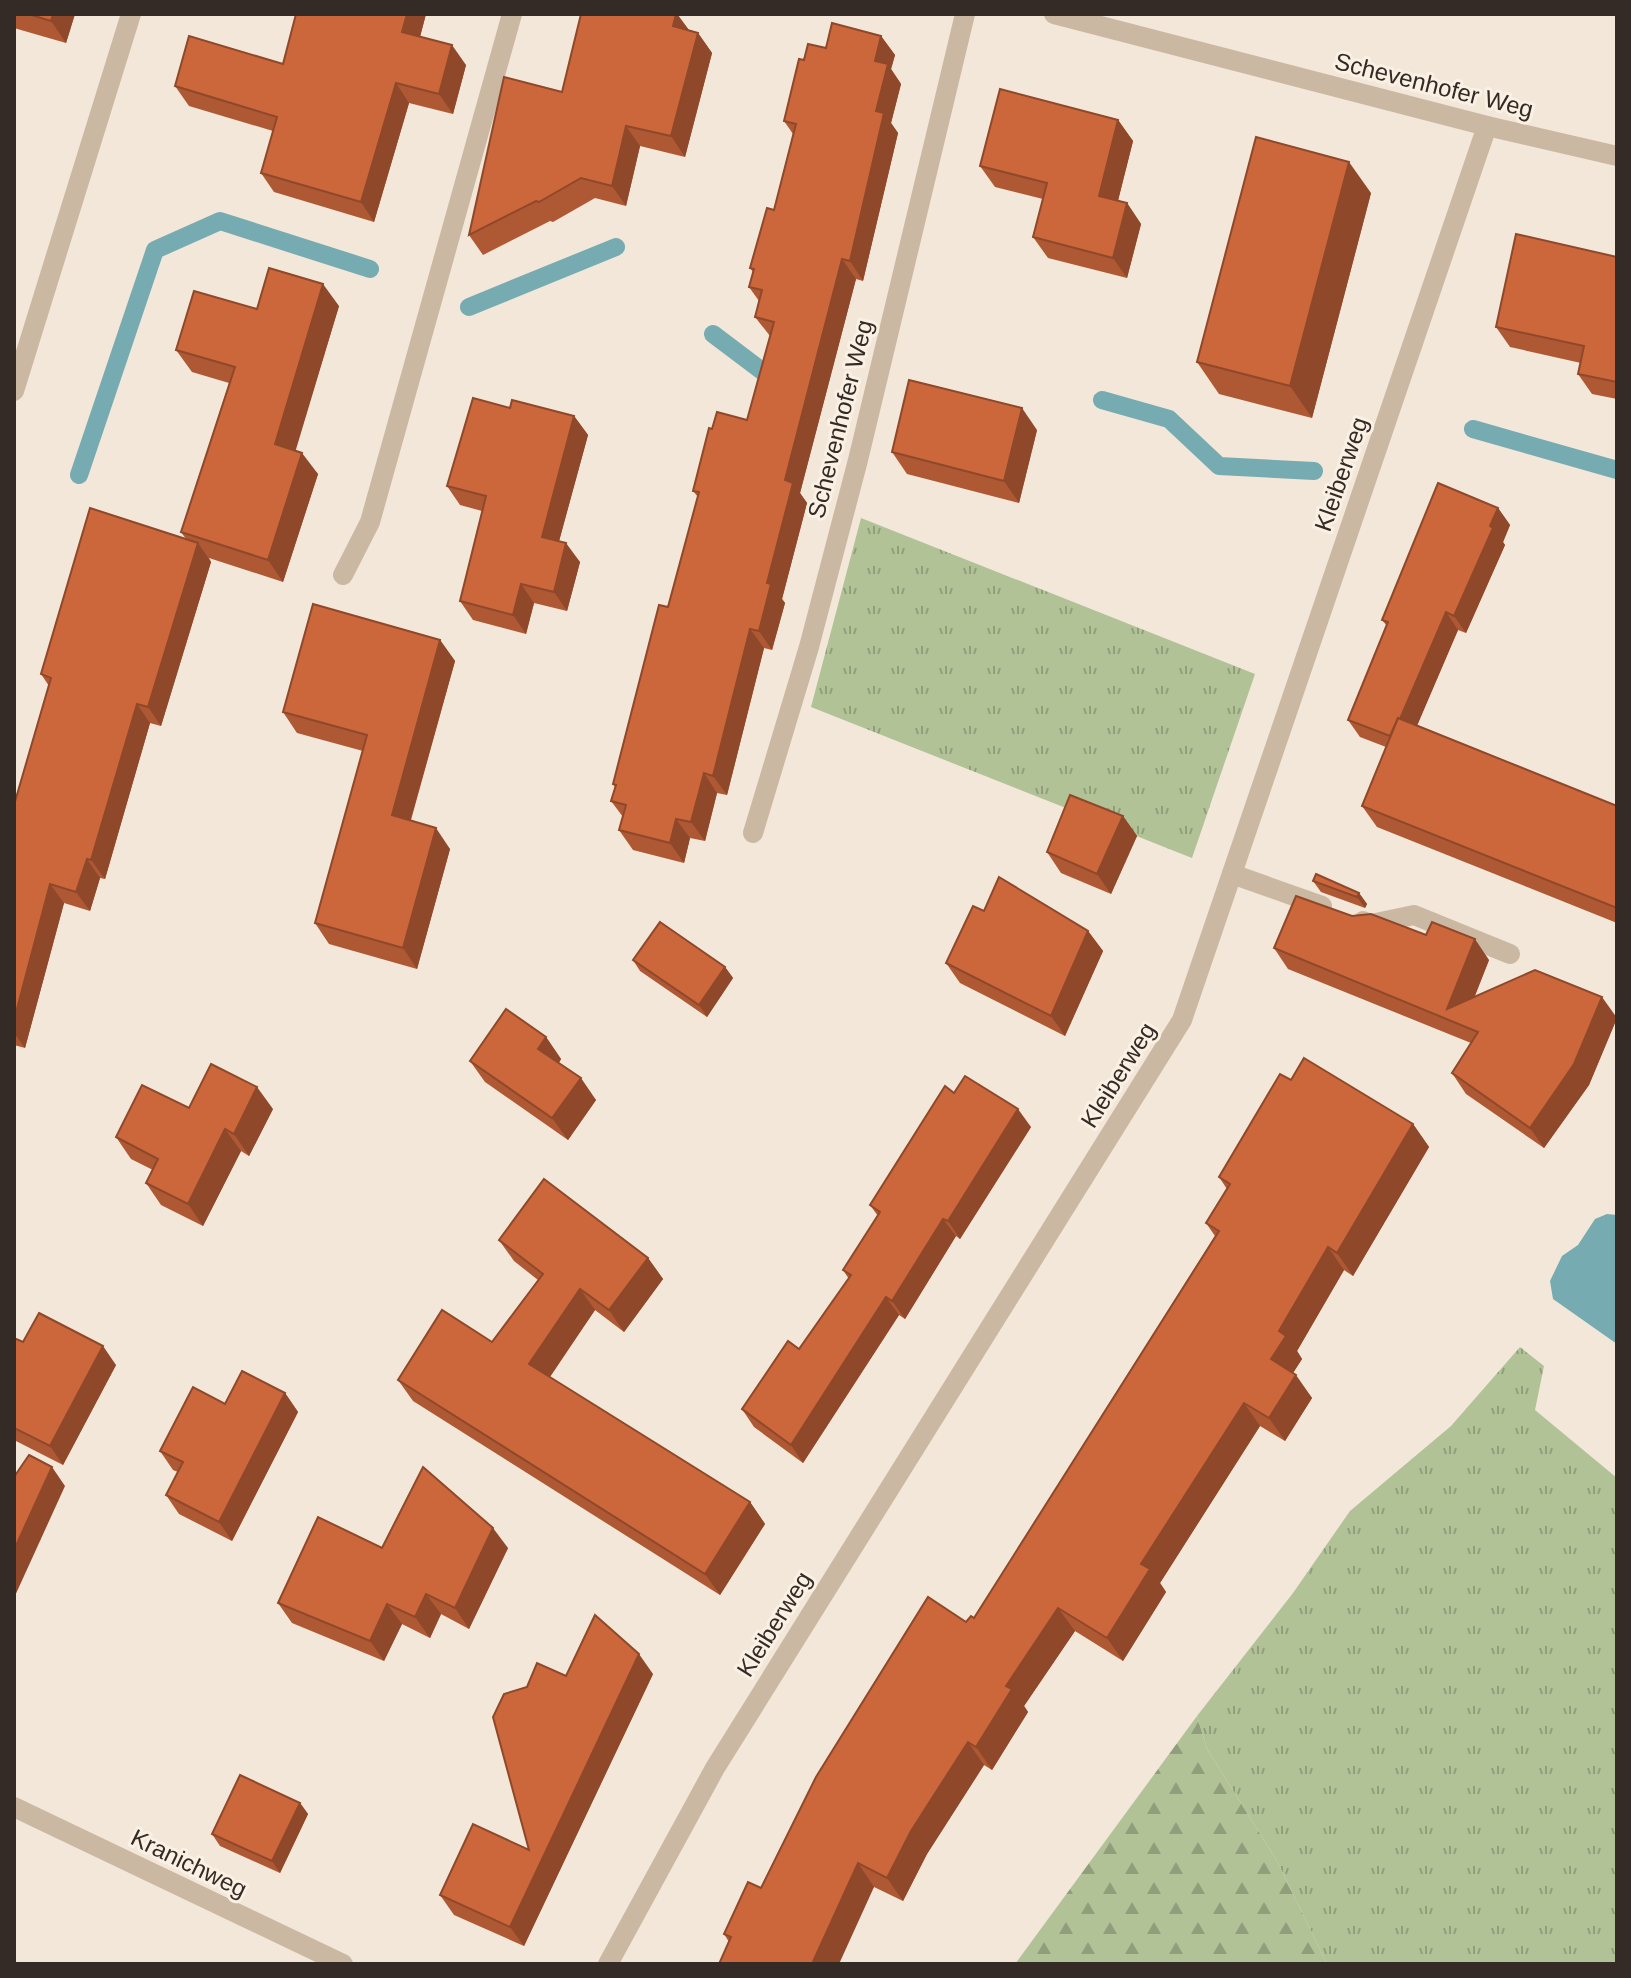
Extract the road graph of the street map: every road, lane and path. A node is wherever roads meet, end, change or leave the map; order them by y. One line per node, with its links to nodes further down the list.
1 (131, 14): 7 (street)
2 (512, 14): 8 (street)
3 (965, 14): 9 (street, Schevenhofer Weg)
4 (1054, 14): 5 (street, Schevenhofer Weg)
5 (1487, 126): 6 (street, Schevenhofer Weg); 10 (street, Kleiberweg)
6 (1617, 156)
7 (14, 391)
8 (343, 575)
9 (753, 833)
10 (1232, 874): 11 (street); 14 (street, Kleiberweg)
11 (1510, 954)
12 (14, 1807): 13 (street, Kranichweg)
13 (343, 1964)
14 (608, 1964)

